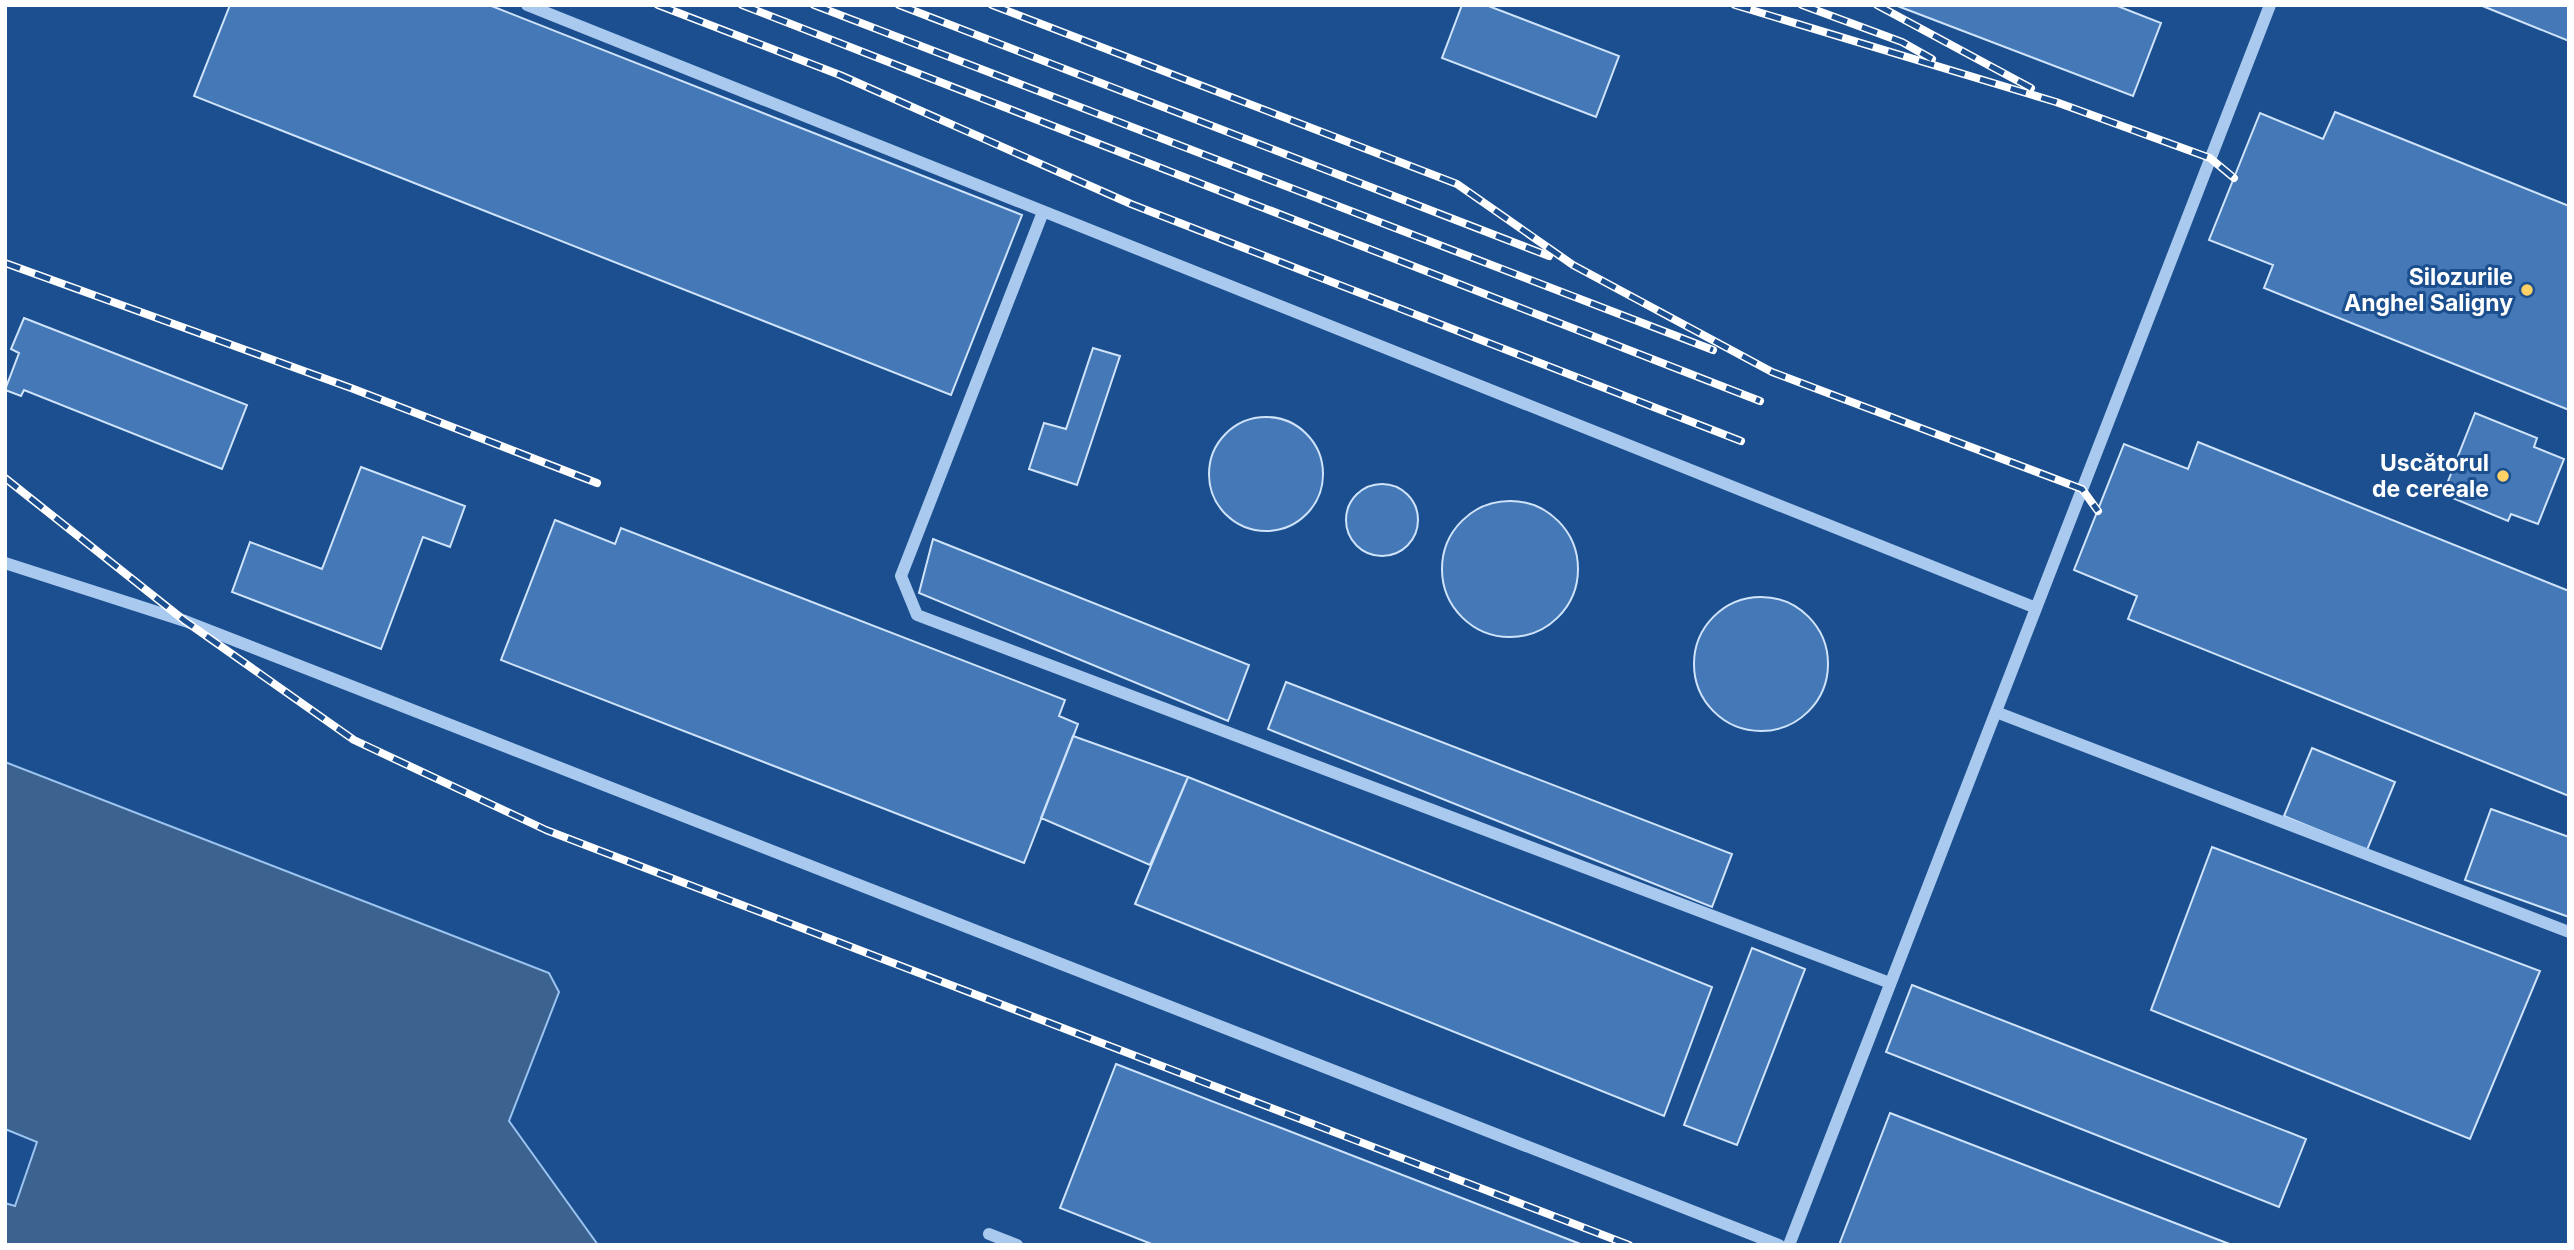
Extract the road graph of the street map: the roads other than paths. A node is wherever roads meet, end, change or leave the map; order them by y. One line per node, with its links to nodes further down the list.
1 (527, 5): 3 (lane)
2 (2270, 5): 5 (lane)
3 (1043, 212): 5 (lane); 8 (lane)
4 (5, 563): 11 (lane)
5 (2036, 608): 6 (lane)
6 (1996, 712): 7 (lane); 8 (lane)
7 (2569, 932)
8 (1890, 983): 12 (lane)
9 (989, 1234): 10 (lane)
10 (1017, 1245)
11 (1779, 1245)
12 (1789, 1245)

